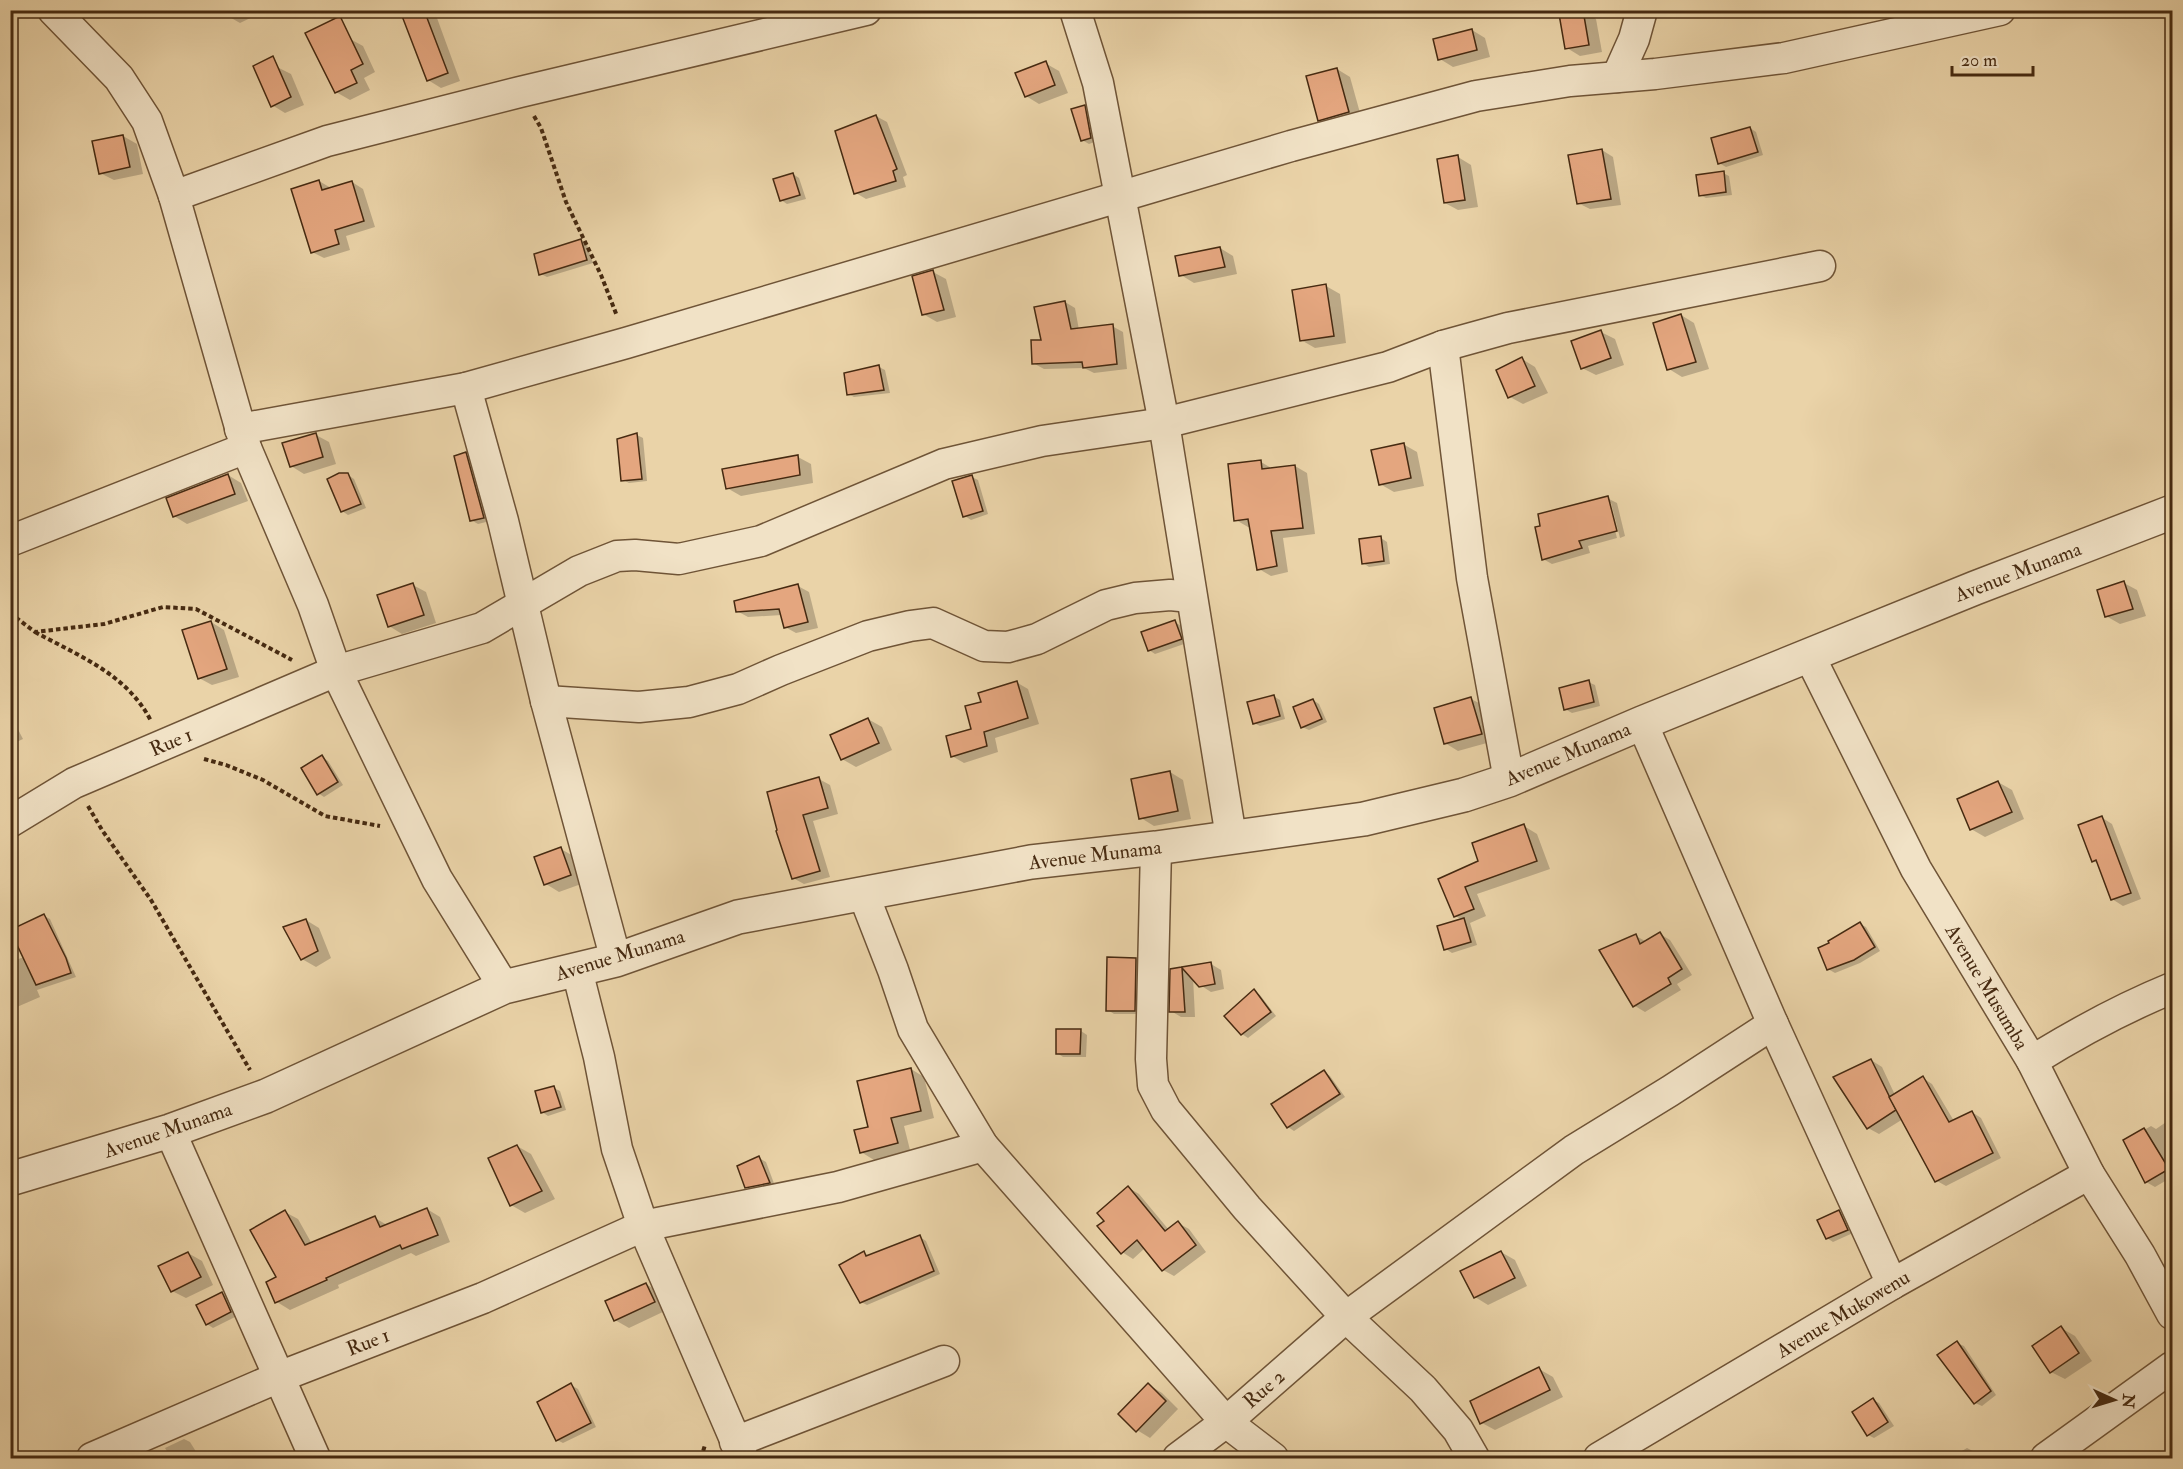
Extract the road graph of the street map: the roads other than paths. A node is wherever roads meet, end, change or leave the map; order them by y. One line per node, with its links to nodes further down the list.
1 (53, 10): 7 (street)
2 (866, 10): 7 (street)
3 (1075, 10): 8 (street)
4 (1642, 10): 6 (street)
5 (2000, 10): 6 (street)
6 (1617, 77): 8 (street)
7 (174, 195): 13 (street)
8 (1121, 195): 11 (street); 12 (street)
9 (1820, 266): 10 (street, Rue 1)
10 (1443, 346): 12 (street, Rue 1); 22 (street)
11 (466, 388): 13 (street); 17 (street)
12 (1164, 423): 16 (street); 17 (street, Rue 1)
13 (243, 439): 15 (street); 19 (street)
14 (2172, 512): 18 (street, Avenue Munama)
15 (10, 541)
16 (1191, 597): 20 (street); 24 (street)
17 (522, 606): 19 (street, Rue 1); 20 (street)
18 (1809, 655): 21 (street, Avenue Munama); 32 (street, Avenue Musumba)
19 (336, 671): 23 (street, Rue 1); 29 (street)
20 (546, 701): 27 (street)
21 (1642, 723): 22 (street, Avenue Munama); 31 (street)
22 (1509, 780): 24 (street, Avenue Munama)
23 (10, 822)
24 (1231, 837): 25 (street, Avenue Munama)
25 (1156, 848): 26 (street, Avenue Munama); 40 (street)
26 (863, 893): 27 (street, Avenue Munama); 34 (street)
27 (616, 960): 28 (street, Avenue Munama)
28 (577, 970): 29 (street, Avenue Munama); 37 (street)
29 (504, 987): 33 (street, Avenue Munama)
30 (2172, 988): 32 (street)
31 (1773, 1024): 38 (street); 40 (street, Rue 2)
32 (2032, 1061): 35 (street, Avenue Musumba)
33 (170, 1131): 36 (street, Avenue Munama); 43 (street)
34 (983, 1146): 37 (street, Rue 1); 44 (street)
35 (2089, 1174): 38 (street, Avenue Mukowenu); 39 (street, Avenue Musumba)
36 (10, 1179)
37 (643, 1226): 43 (street, Rue 1); 45 (street)
38 (1892, 1284): 51 (street, Avenue Mukowenu)
39 (2172, 1314)
40 (1346, 1317): 44 (street, Rue 2); 50 (street)
41 (944, 1361): 45 (street)
42 (2172, 1367): 52 (street)
43 (279, 1377): 46 (street, Rue 1); 47 (street)
44 (1226, 1422): 48 (street, Rue 2); 49 (street)
45 (739, 1450)
46 (92, 1458)
47 (315, 1458)
48 (1178, 1458)
49 (1273, 1458)
50 (1474, 1458)
51 (1599, 1458)
52 (2046, 1458)

